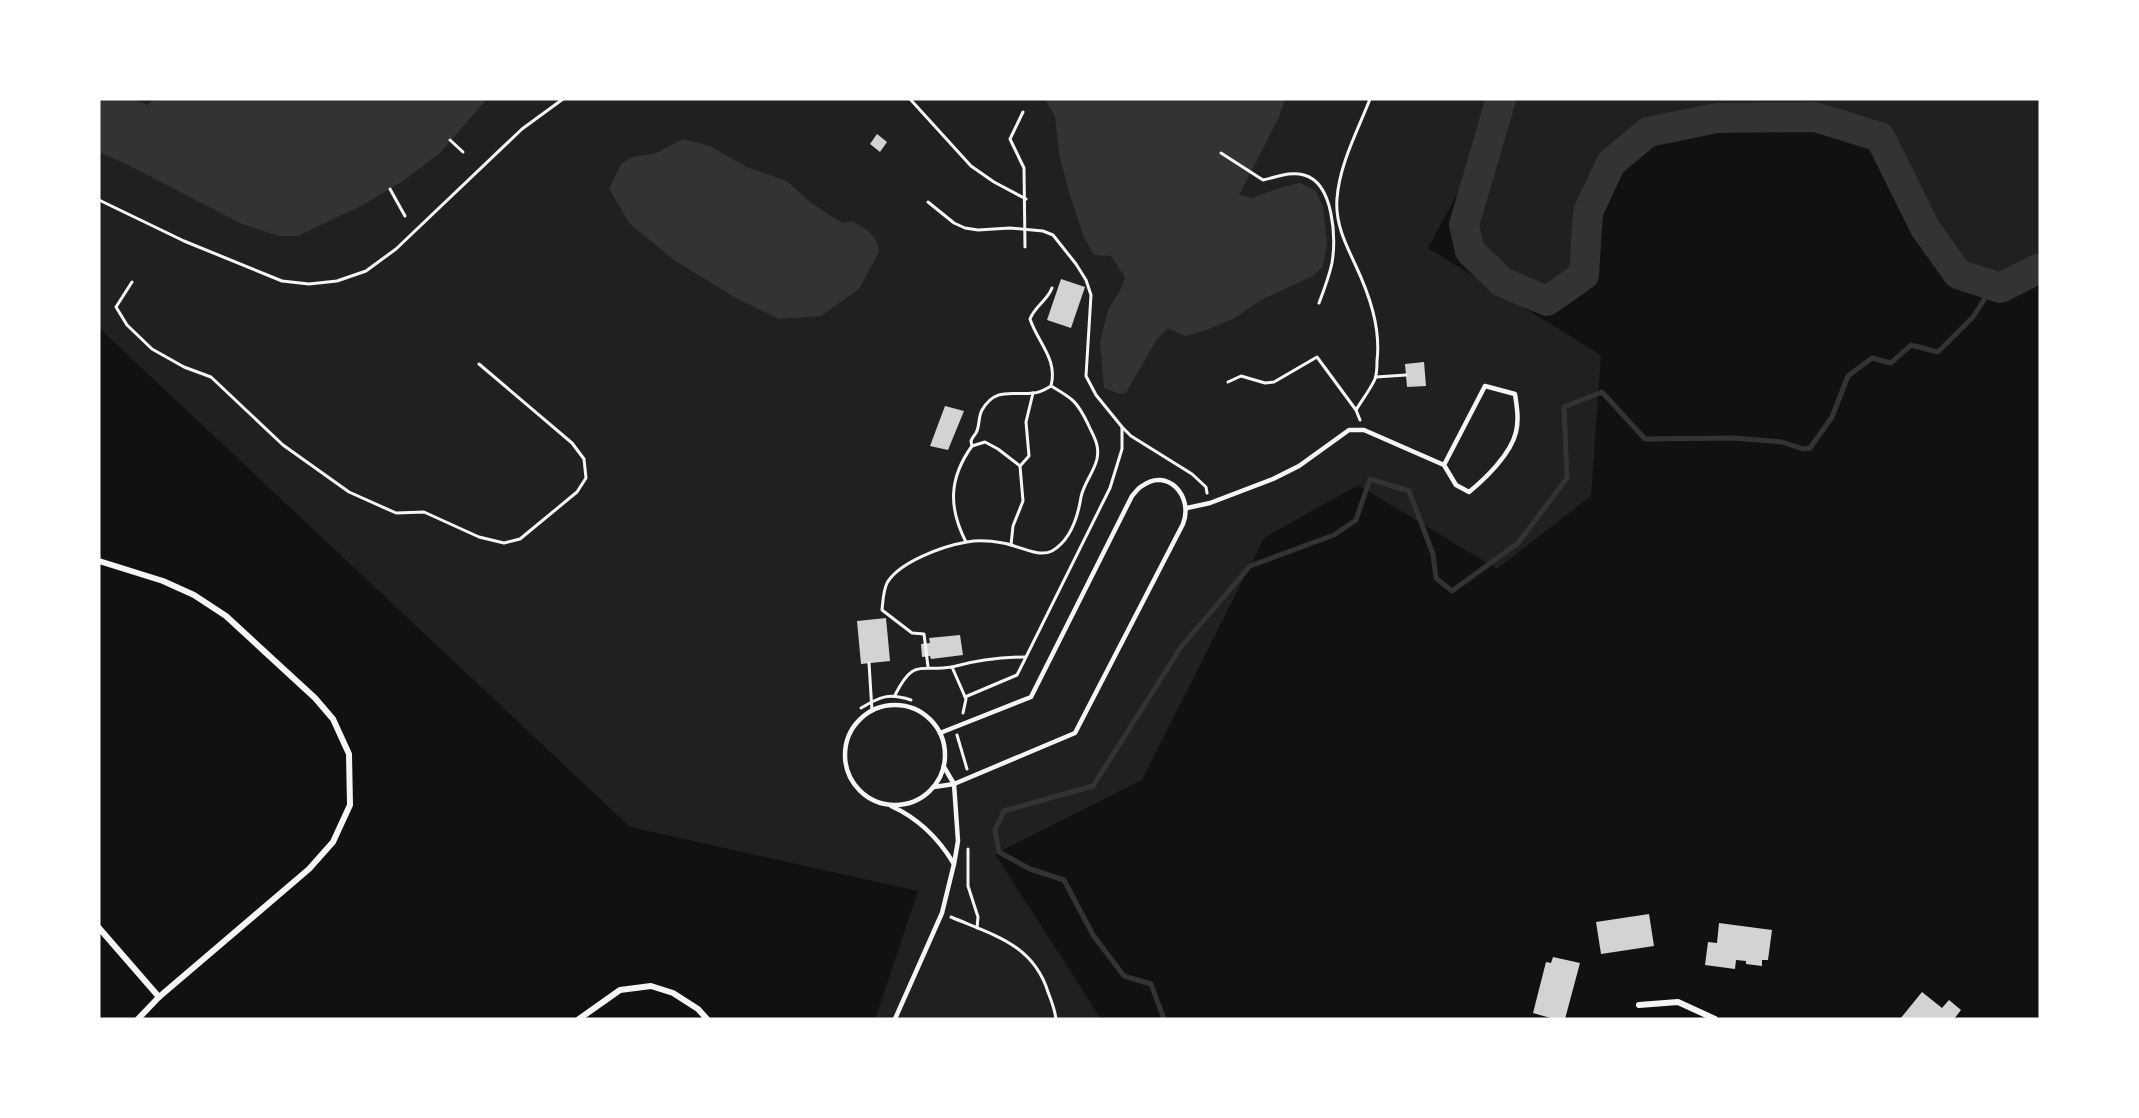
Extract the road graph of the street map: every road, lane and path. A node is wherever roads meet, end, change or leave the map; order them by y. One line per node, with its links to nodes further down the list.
1 (562, 99): 10 (path)
2 (910, 99): 9 (path)
3 (1370, 99): 20 (path)
4 (1023, 112): 9 (path)
5 (450, 141): 6 (path)
6 (463, 152)
7 (1221, 153): 17 (path)
8 (390, 189): 12 (path)
9 (1026, 198): 13 (path)
10 (99, 200)
11 (928, 202): 13 (path)
12 (405, 216)
13 (1026, 230): 14 (path); 25 (path)
14 (1025, 247)
15 (132, 282): 18 (path)
16 (1052, 288): 22 (path)
17 (1319, 303)
18 (478, 364)
19 (1406, 375): 20 (path)
20 (1376, 377): 24 (path)
21 (1228, 382): 24 (path)
22 (1051, 386): 23 (path); 33 (path)
23 (1033, 393): 27 (path); 29 (path)
24 (1356, 410): 26 (path)
25 (1122, 427): 30 (path); 35 (path)
26 (1364, 430): 28 (lane); 30 (lane)
27 (972, 446): 29 (path); 32 (path)
28 (1444, 465): 28 (lane)
29 (1020, 466): 33 (path)
30 (1210, 503): 31 (lane)
31 (1187, 508): 44 (lane); 46 (lane)
32 (966, 542): 33 (path); 37 (path)
33 (1011, 545)
34 (99, 561): 52 (street)
35 (1026, 657): 38 (path); 38 (path)
36 (869, 663): 41 (path)
37 (928, 667): 38 (path); 39 (path)
38 (952, 667)
39 (895, 695): 40 (path); 41 (path)
40 (911, 700)
41 (872, 701): 42 (path); 43 (path)
42 (861, 708)
43 (872, 711): 44 (lane); 48 (lane)
44 (940, 734): 45 (lane)
45 (944, 767): 46 (lane); 47 (lane)
46 (954, 784): 47 (lane); 49 (lane)
47 (934, 787): 48 (lane)
48 (889, 805): 49 (lane)
49 (954, 864): 50 (lane)
50 (942, 913): 57 (lane); 58 (path)
51 (99, 928): 52 (street)
52 (159, 997): 54 (street)
53 (1639, 1005): 59 (street)
54 (138, 1019)
55 (579, 1019): 56 (street)
56 (708, 1019)
57 (895, 1019)
58 (1056, 1019)
59 (1715, 1019)

